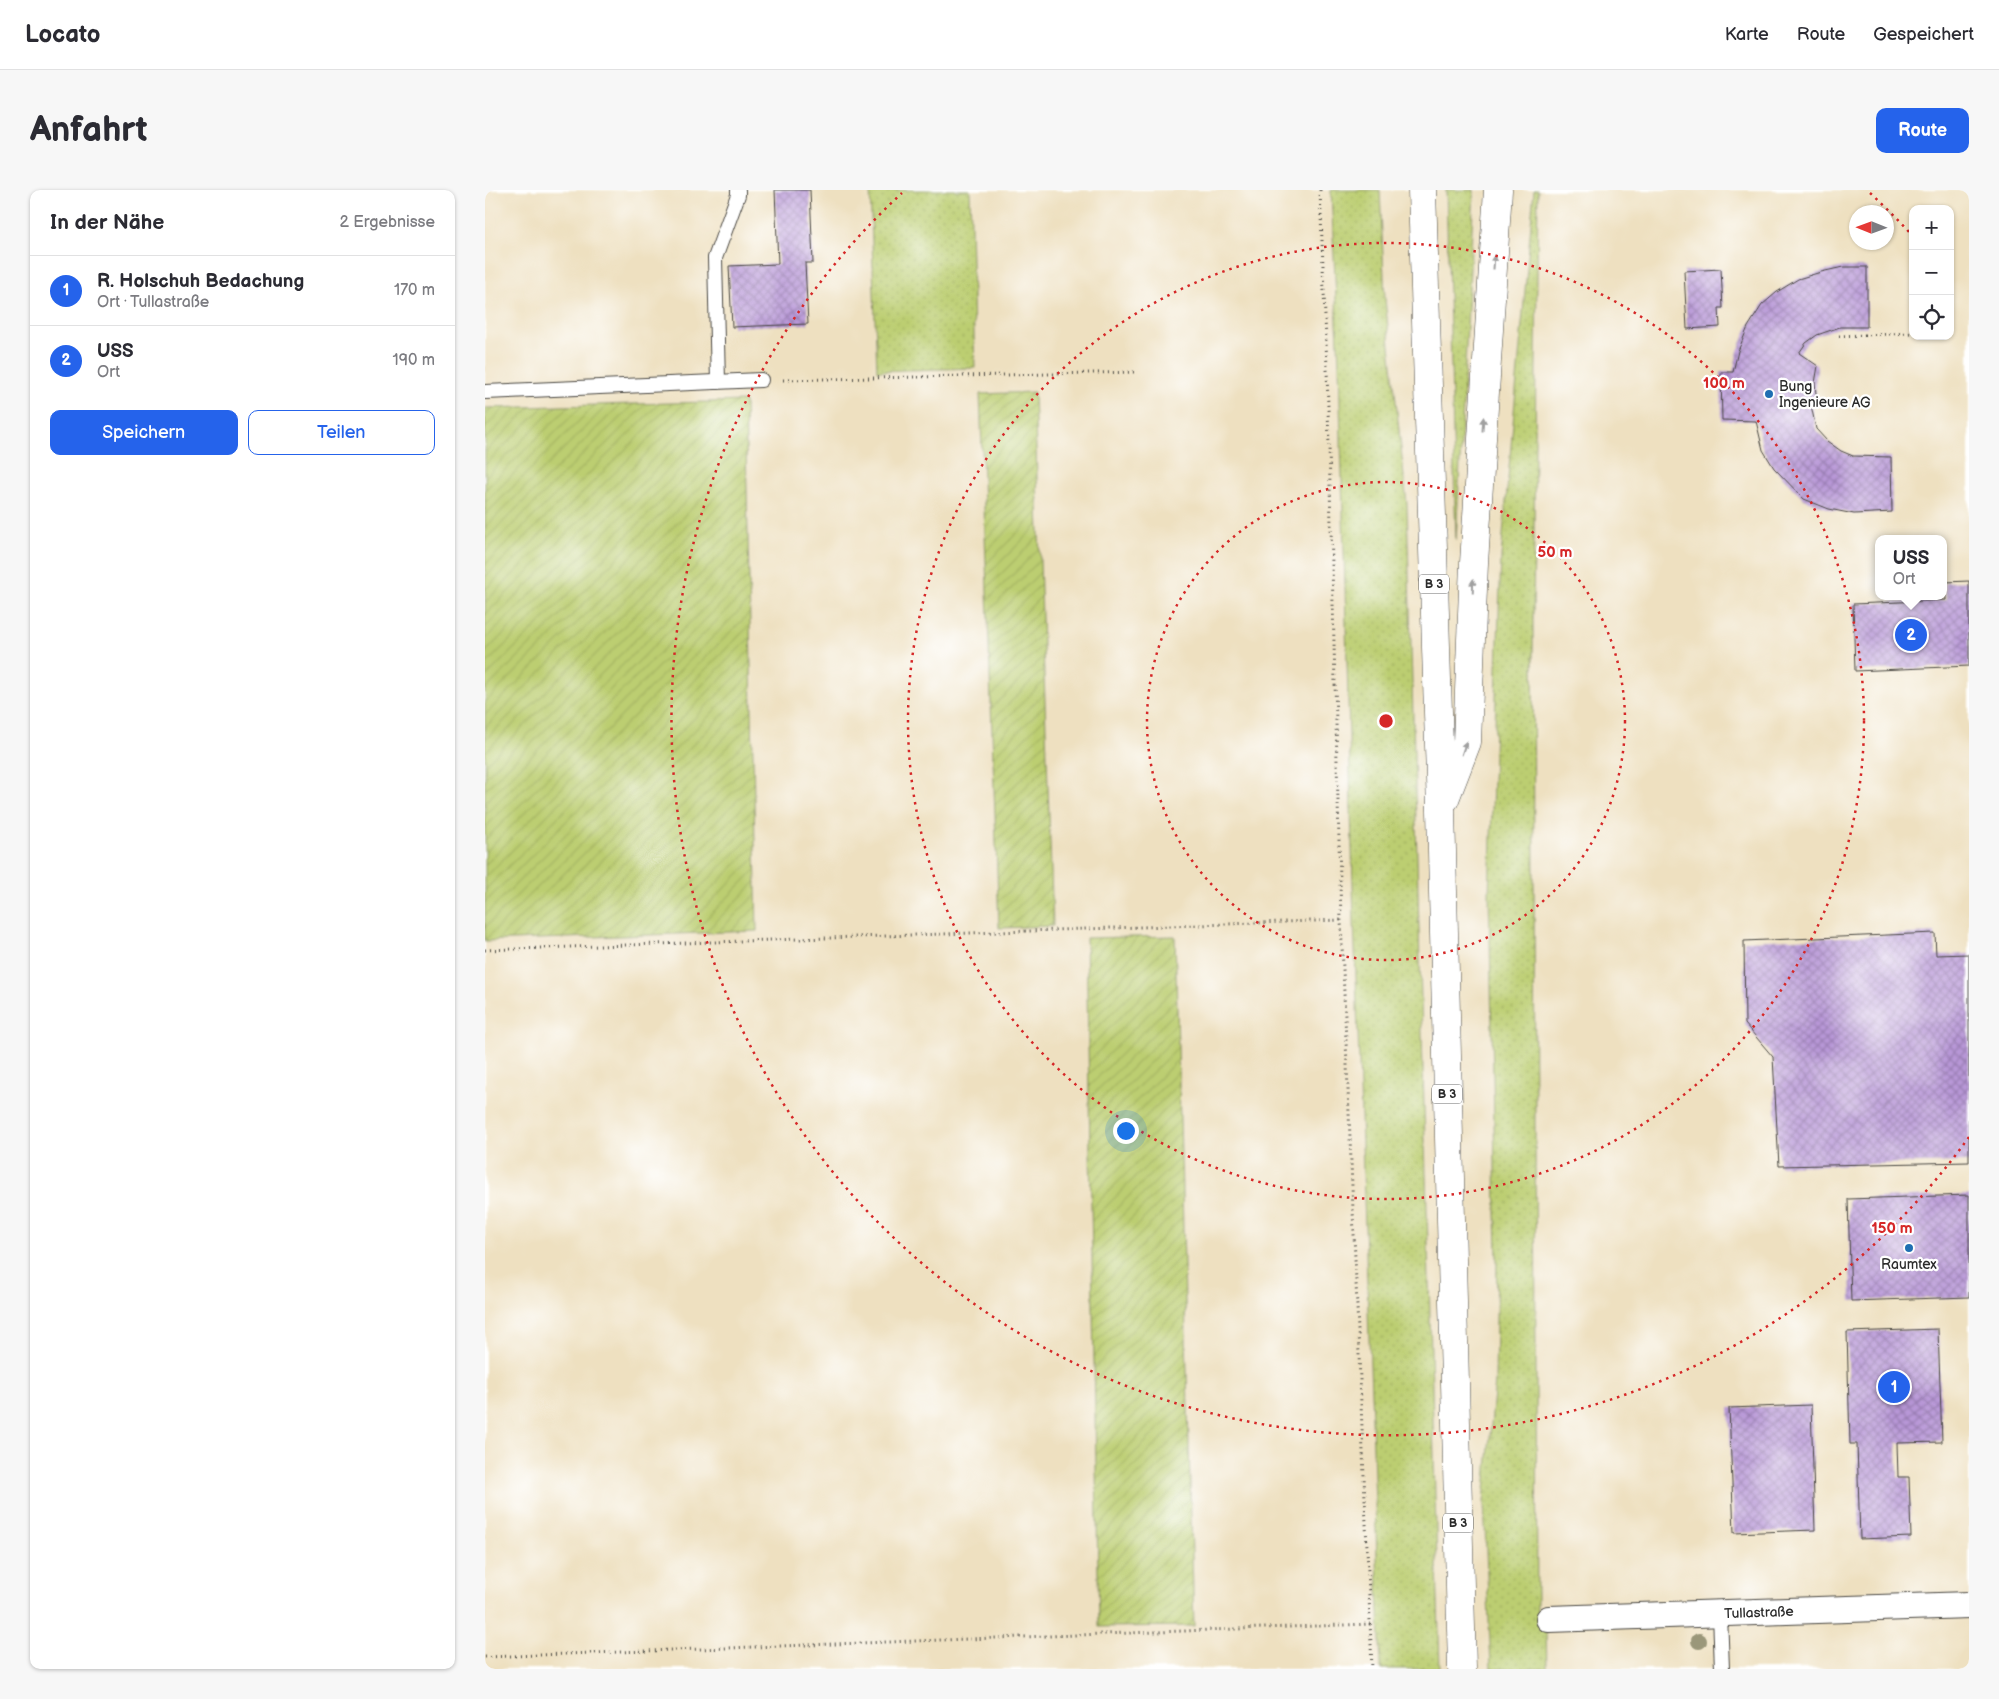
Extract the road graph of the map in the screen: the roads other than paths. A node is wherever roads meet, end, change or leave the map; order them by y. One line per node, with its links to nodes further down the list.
1 (738, 190): 5 (lane)
2 (1421, 190): 7 (main road, B 3)
3 (1498, 190): 7 (main road, one-way to 3)
4 (761, 380): 5 (lane)
5 (718, 382): 6 (lane)
6 (485, 392)
7 (1441, 810): 11 (main road, B 3)
8 (1969, 1605): 9 (street, Tullastraße)
9 (1720, 1614): 10 (street, Tullastraße); 12 (lane)
10 (1549, 1619)
11 (1463, 1669)
12 (1722, 1669)

